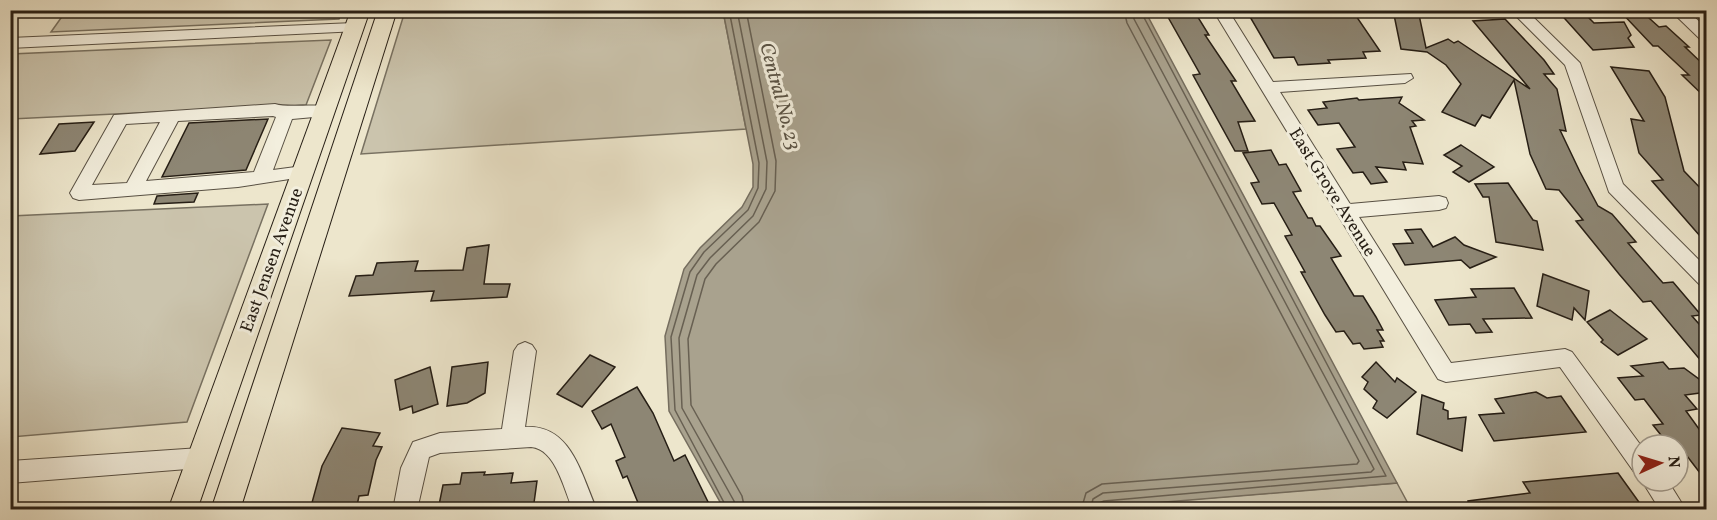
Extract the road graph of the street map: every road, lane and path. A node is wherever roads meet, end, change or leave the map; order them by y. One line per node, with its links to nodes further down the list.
1 (388, 10): 26 (main road, East Jensen Avenue)
2 (1221, 10): 9 (street, East Grove Avenue)
3 (1517, 10): 18 (street)
4 (1677, 10): 6 (street)
5 (358, 19): 7 (street); 10 (main road, East Jensen Avenue)
6 (1707, 36)
7 (10, 43)
8 (1405, 78): 9 (street)
9 (1267, 88): 17 (street, East Grove Avenue)
10 (325, 110): 11 (street); 13 (main road, East Jensen Avenue)
11 (285, 114): 12 (street); 14 (street)
12 (172, 116): 15 (street); 15 (street)
13 (303, 172): 14 (street); 22 (main road, East Jensen Avenue)
14 (261, 177): 15 (street)
15 (133, 189)
16 (1439, 203): 17 (street)
17 (1345, 212): 21 (street, East Grove Avenue)
18 (1707, 279)
19 (525, 351): 20 (street)
20 (512, 438): 27 (street); 28 (street)
21 (1630, 448)
22 (200, 458): 23 (street); 25 (main road, East Jensen Avenue)
23 (10, 472)
24 (1662, 493): 29 (street)
25 (182, 510)
26 (225, 510)
27 (405, 510)
28 (585, 510)
29 (1674, 510)

